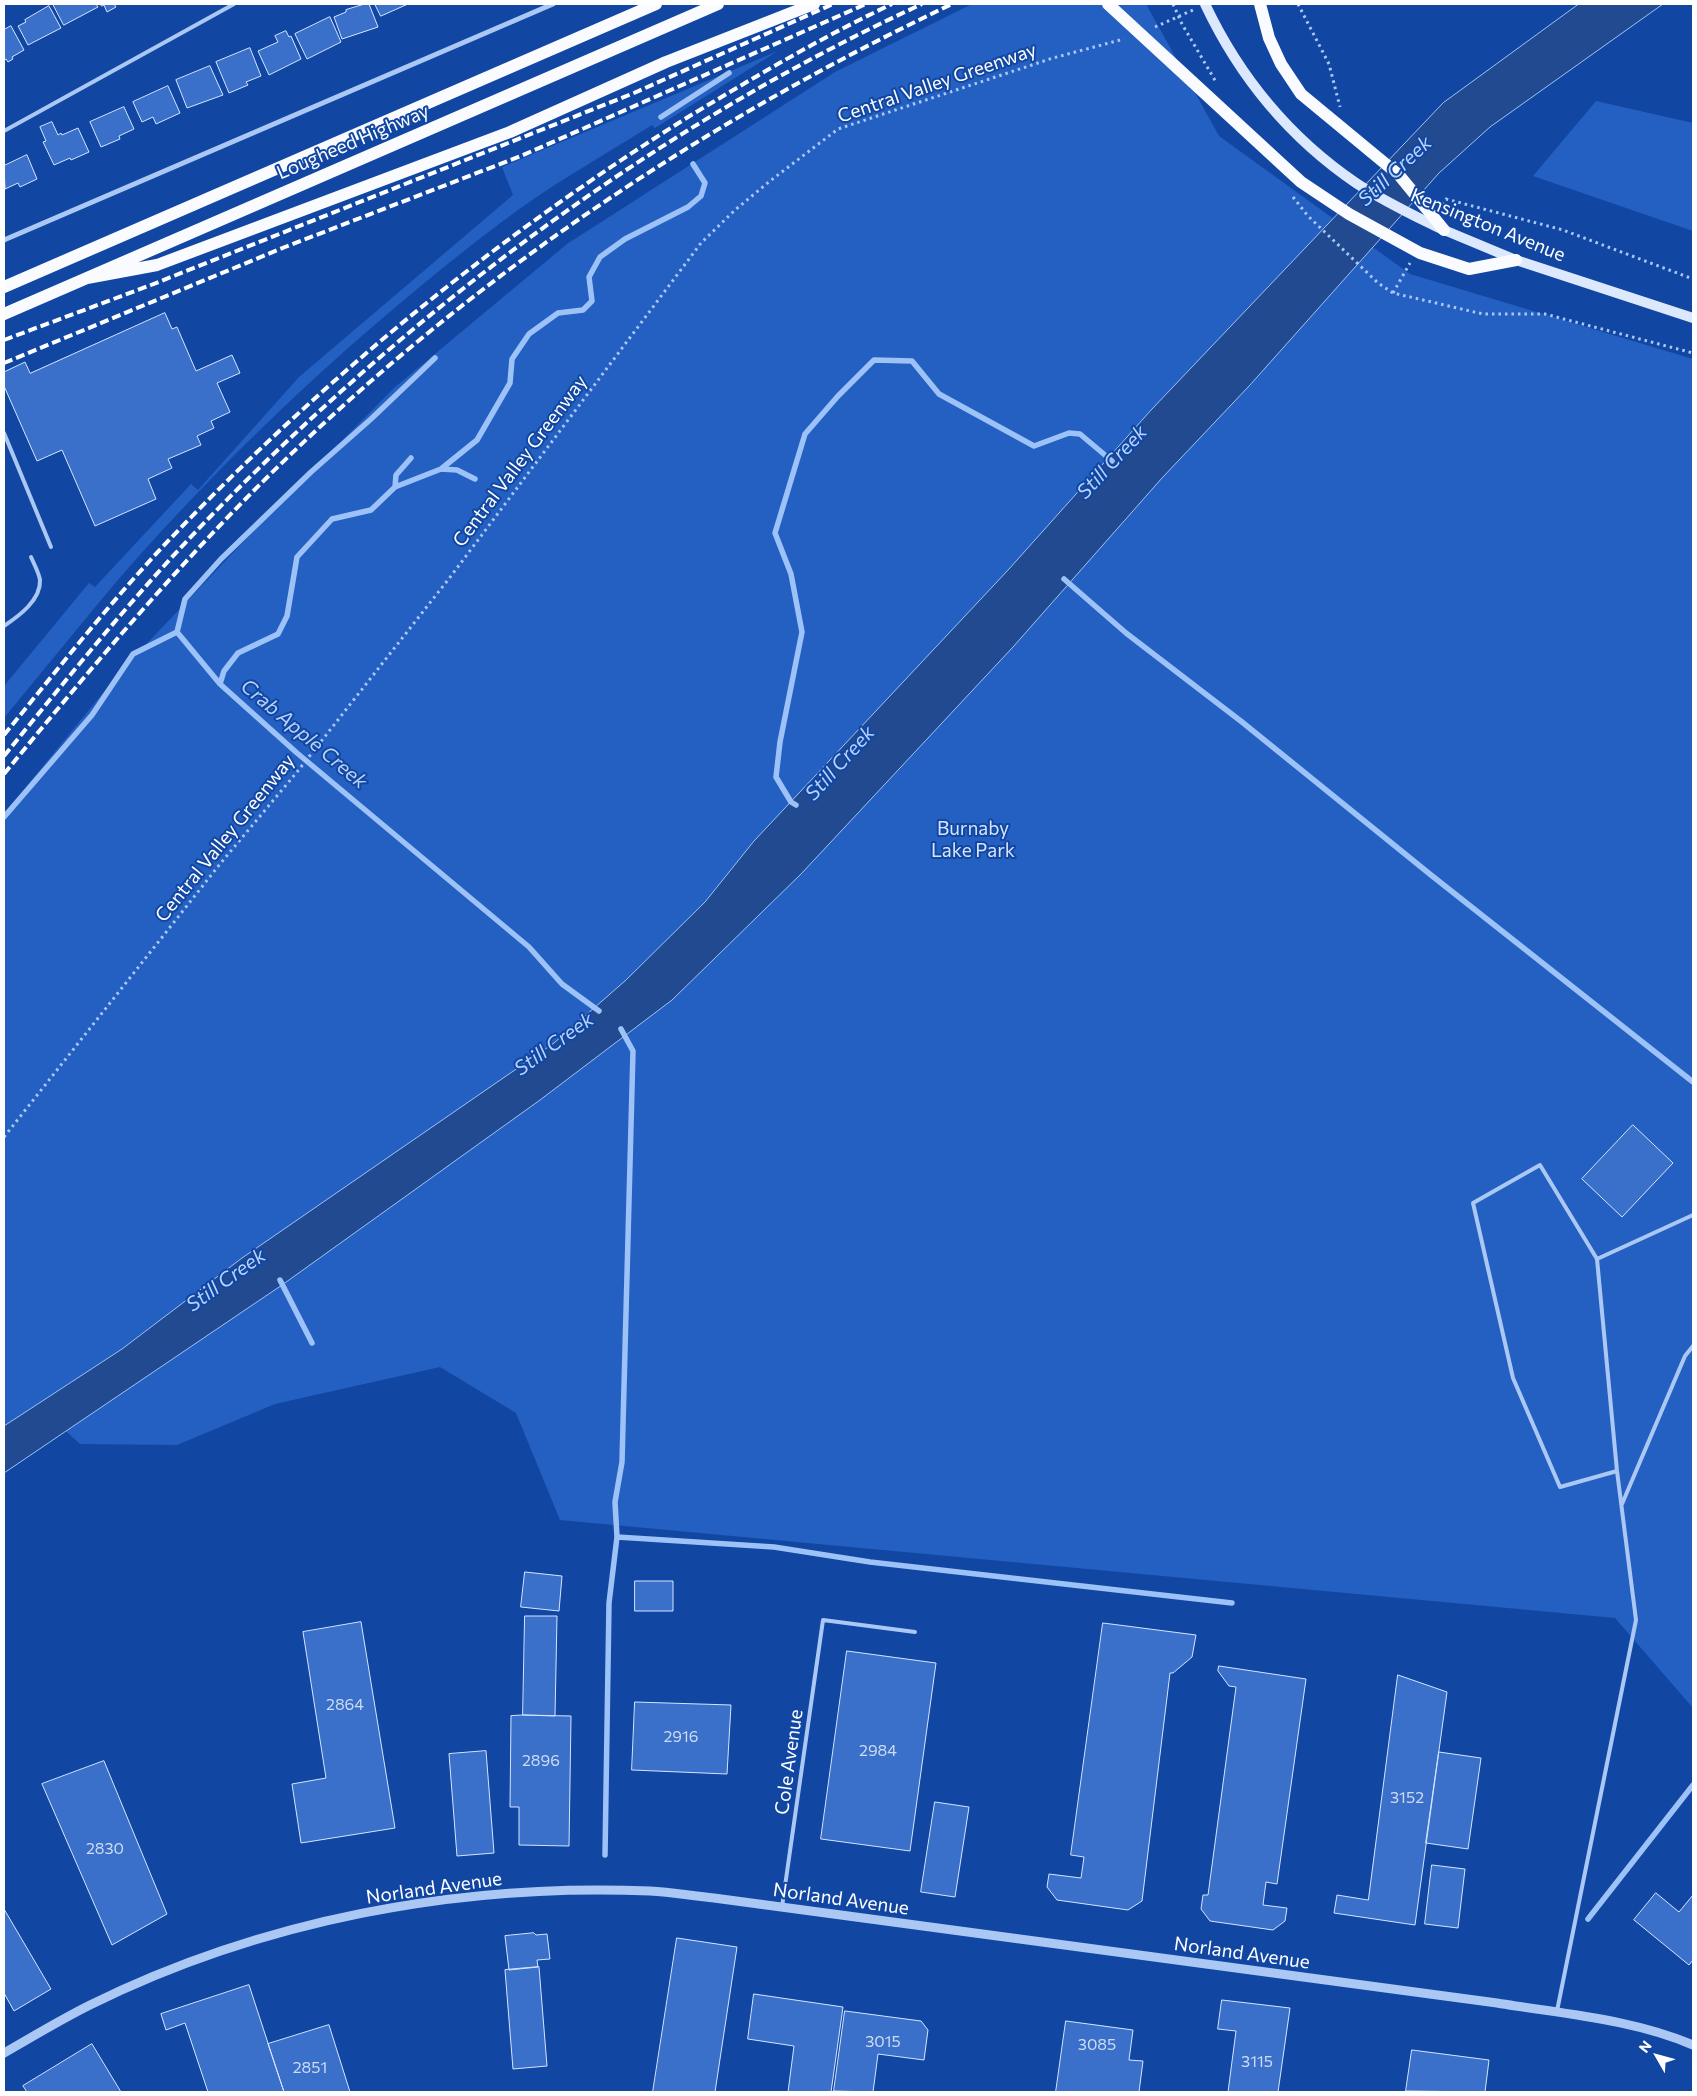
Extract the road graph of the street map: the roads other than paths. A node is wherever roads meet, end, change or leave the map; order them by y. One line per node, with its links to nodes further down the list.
1 (234, 4): 9 (lane)
2 (553, 4): 11 (street)
3 (656, 4): 14 (main road, Lougheed Highway)
4 (718, 4): 13 (main road, Lougheed Highway)
5 (814, 4): 13 (main road)
6 (1108, 4): 12 (main road, bridge)
7 (1260, 4): 10 (main road, bridge)
8 (1202, 6): 10 (main road, Kensington Avenue, bridge)
9 (4, 131)
10 (1444, 230): 12 (main road, Kensington Avenue)
11 (4, 240)
12 (1516, 260): 16 (main road, Kensington Avenue)
13 (87, 278): 15 (main road, Lougheed Highway)
14 (4, 287)
15 (4, 314)
16 (1693, 318)
17 (4, 433): 18 (lane)
18 (51, 547)
19 (31, 557): 20 (lane)
20 (4, 626)
21 (1693, 1215): 22 (lane)
22 (1597, 1259): 24 (lane); 24 (lane)
23 (1693, 1346): 25 (lane)
24 (1616, 1471): 25 (lane)
25 (1621, 1506): 28 (lane)
26 (915, 1632): 27 (lane, Cole Avenue)
27 (782, 1907): 28 (street, Norland Avenue); 30 (street, Norland Avenue)
28 (1556, 2013): 29 (street, Norland Avenue)
29 (1693, 2045)
30 (4, 2053)

